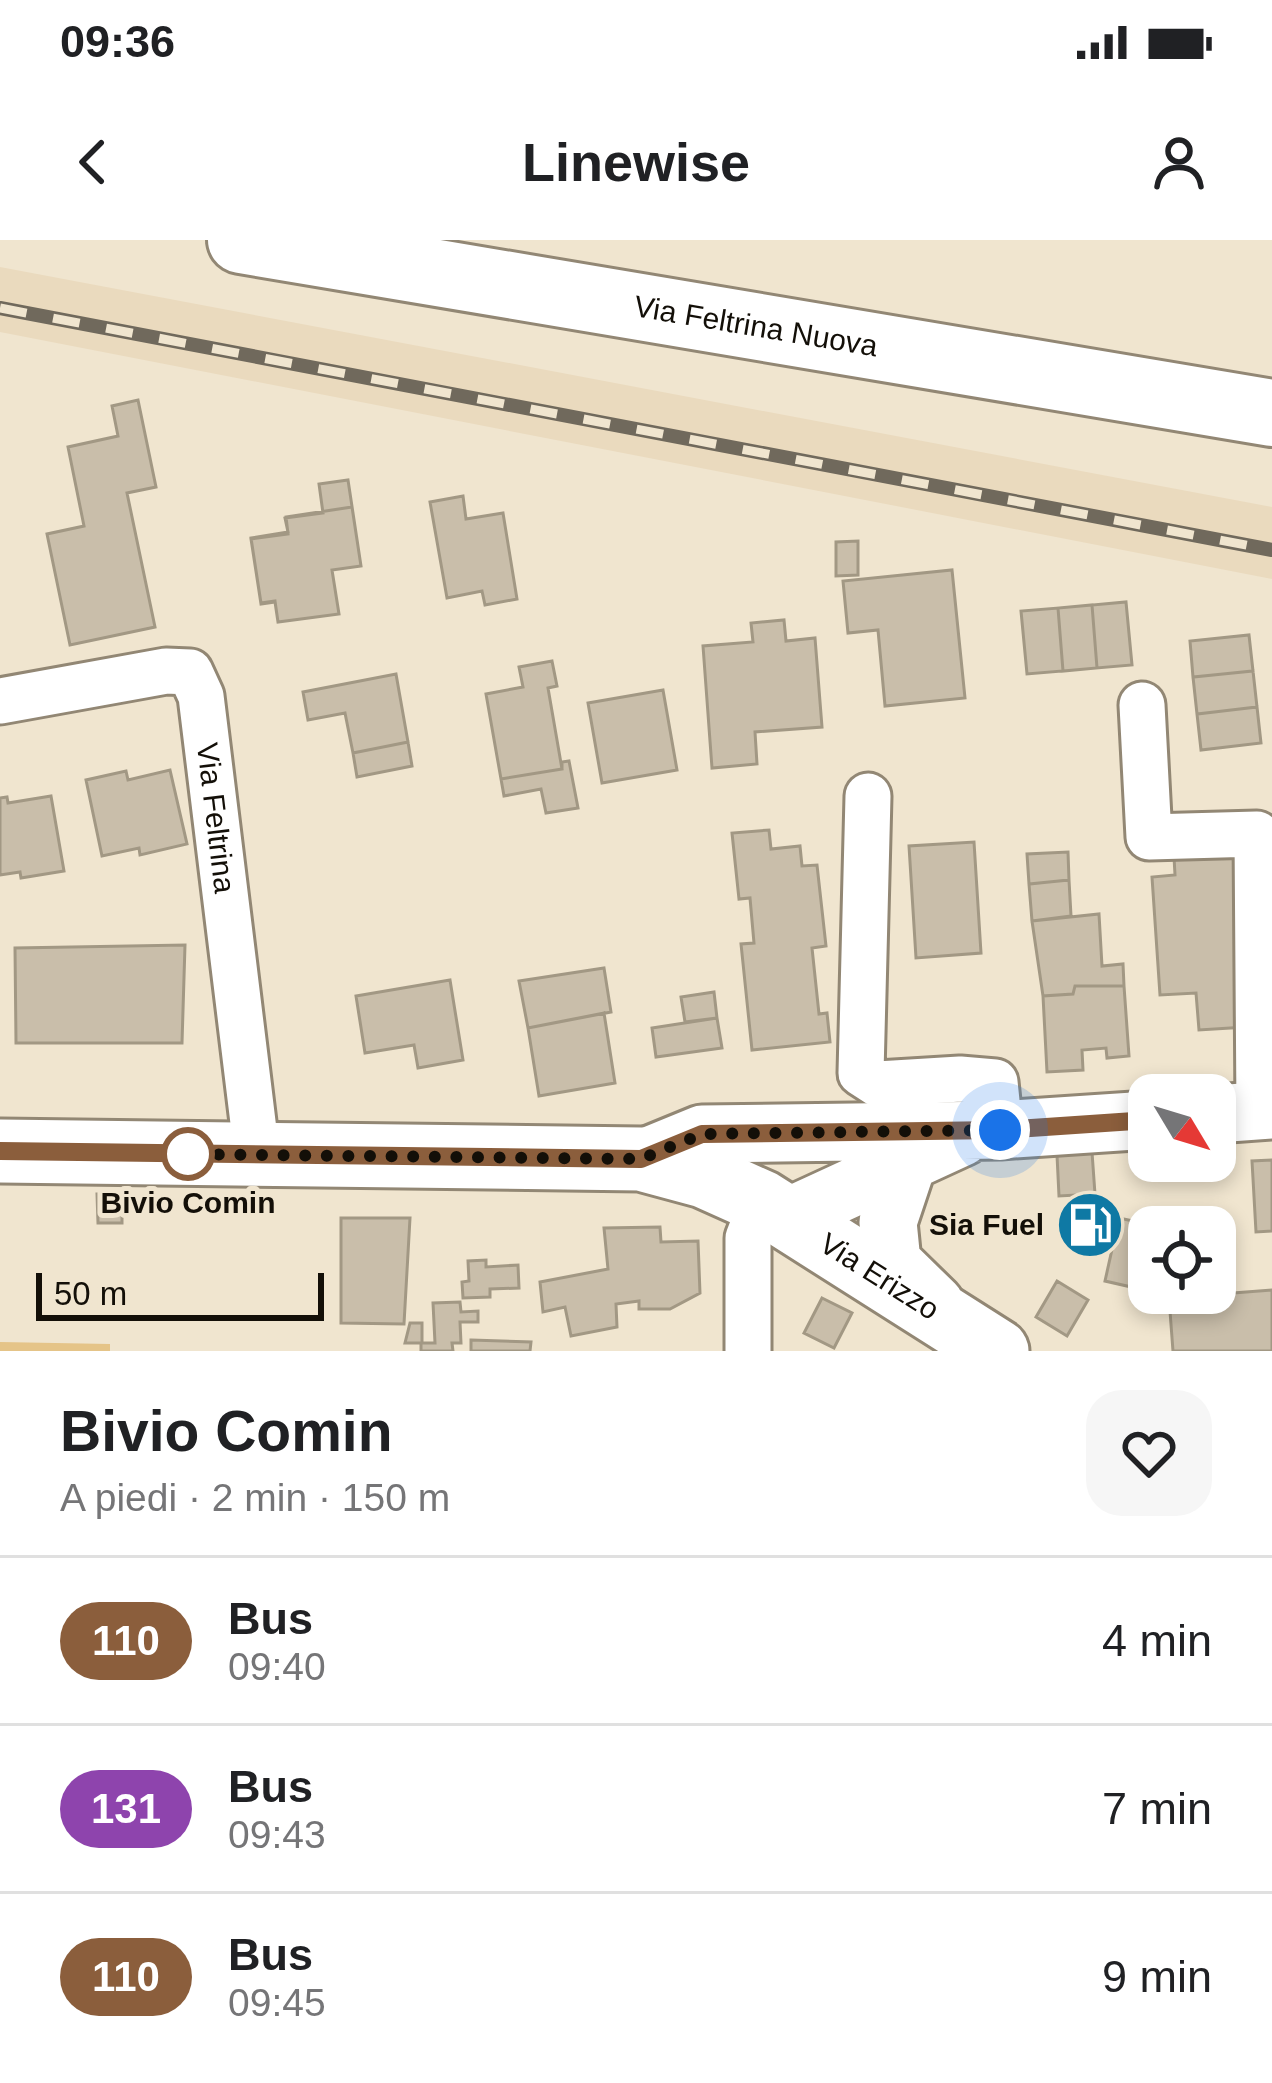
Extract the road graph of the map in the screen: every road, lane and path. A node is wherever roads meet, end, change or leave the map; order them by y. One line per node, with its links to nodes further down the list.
1 (241, 240): 2 (main road, Via Feltrina Nuova)
2 (1272, 413)
3 (0, 701): 12 (street, Via Feltrina)
4 (1142, 705): 6 (street)
5 (868, 796): 9 (street)
6 (1265, 833): 7 (street)
7 (1249, 1112)
8 (1128, 1121): 9 (street)
9 (988, 1130): 10 (street); 14 (street)
10 (809, 1132): 13 (street); 15 (street)
11 (0, 1151): 12 (main road, Via Erizzo)
12 (257, 1154): 13 (main road, Via Erizzo)
13 (641, 1159): 15 (main road, Via Erizzo)
14 (908, 1162): 15 (street); 16 (street)
15 (774, 1210): 16 (main road, Via Erizzo); 17 (street)
16 (978, 1339)
17 (748, 1351)

